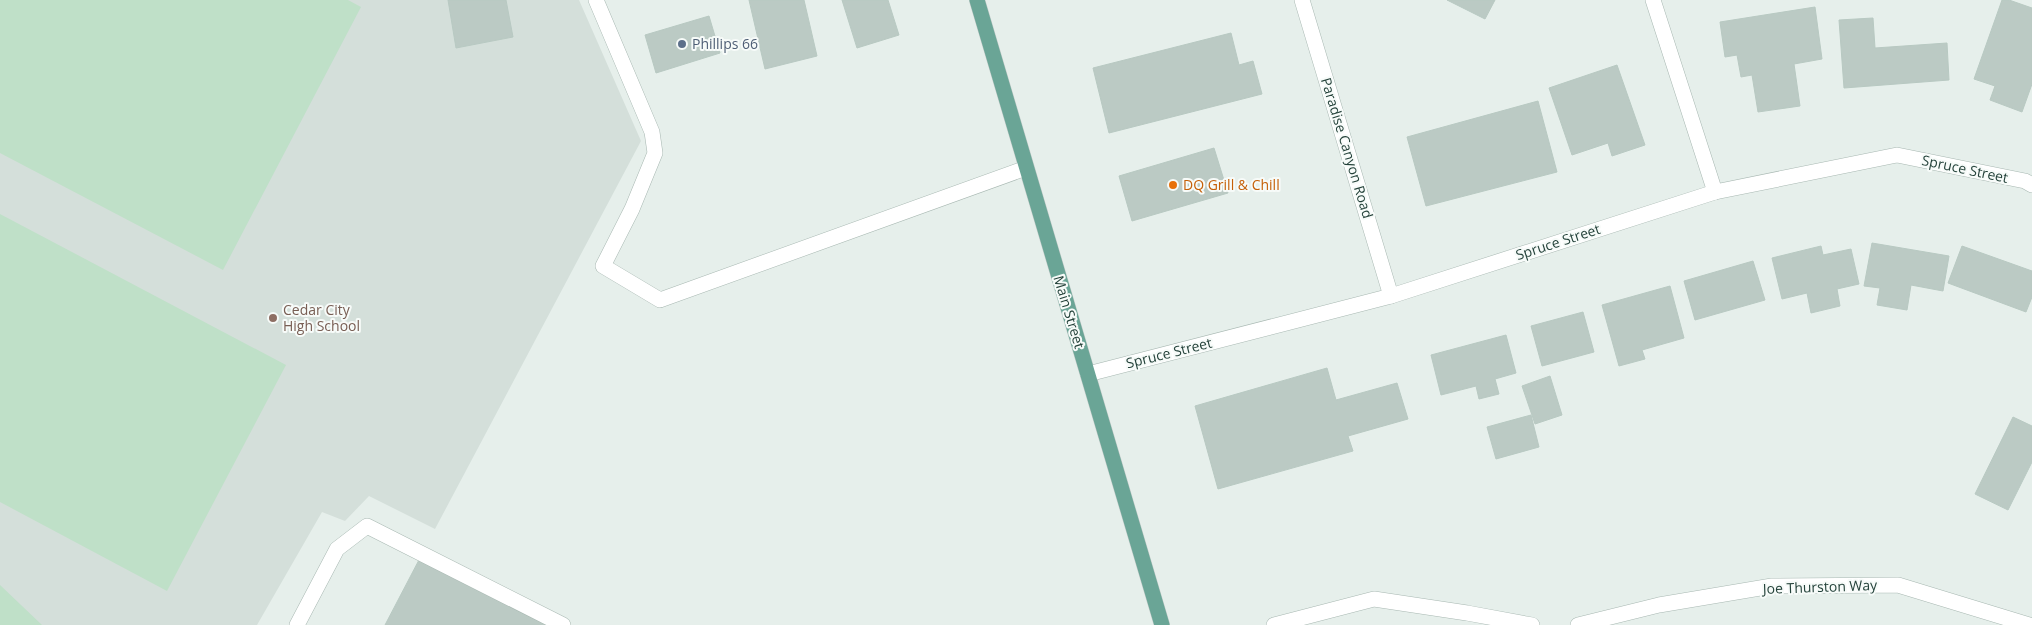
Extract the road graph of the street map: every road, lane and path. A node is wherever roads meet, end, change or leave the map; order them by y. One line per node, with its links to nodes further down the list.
1 (596, 0): 5 (street)
2 (977, 0): 5 (main road, Main Street)
3 (1302, 0): 8 (street, Paradise Canyon Road)
4 (1653, 0): 7 (street)
5 (1026, 168): 9 (main road, Main Street)
6 (2032, 185): 7 (street, Spruce Street)
7 (1715, 192): 8 (street, Spruce Street)
8 (1391, 296): 9 (street, Spruce Street)
9 (1088, 374): 12 (main road, Main Street)
10 (297, 625): 11 (street)
11 (563, 625)
12 (1162, 625)
13 (1274, 625): 14 (street)
14 (1532, 625)
15 (1578, 625): 16 (street, Joe Thurston Way)
16 (2029, 625)

